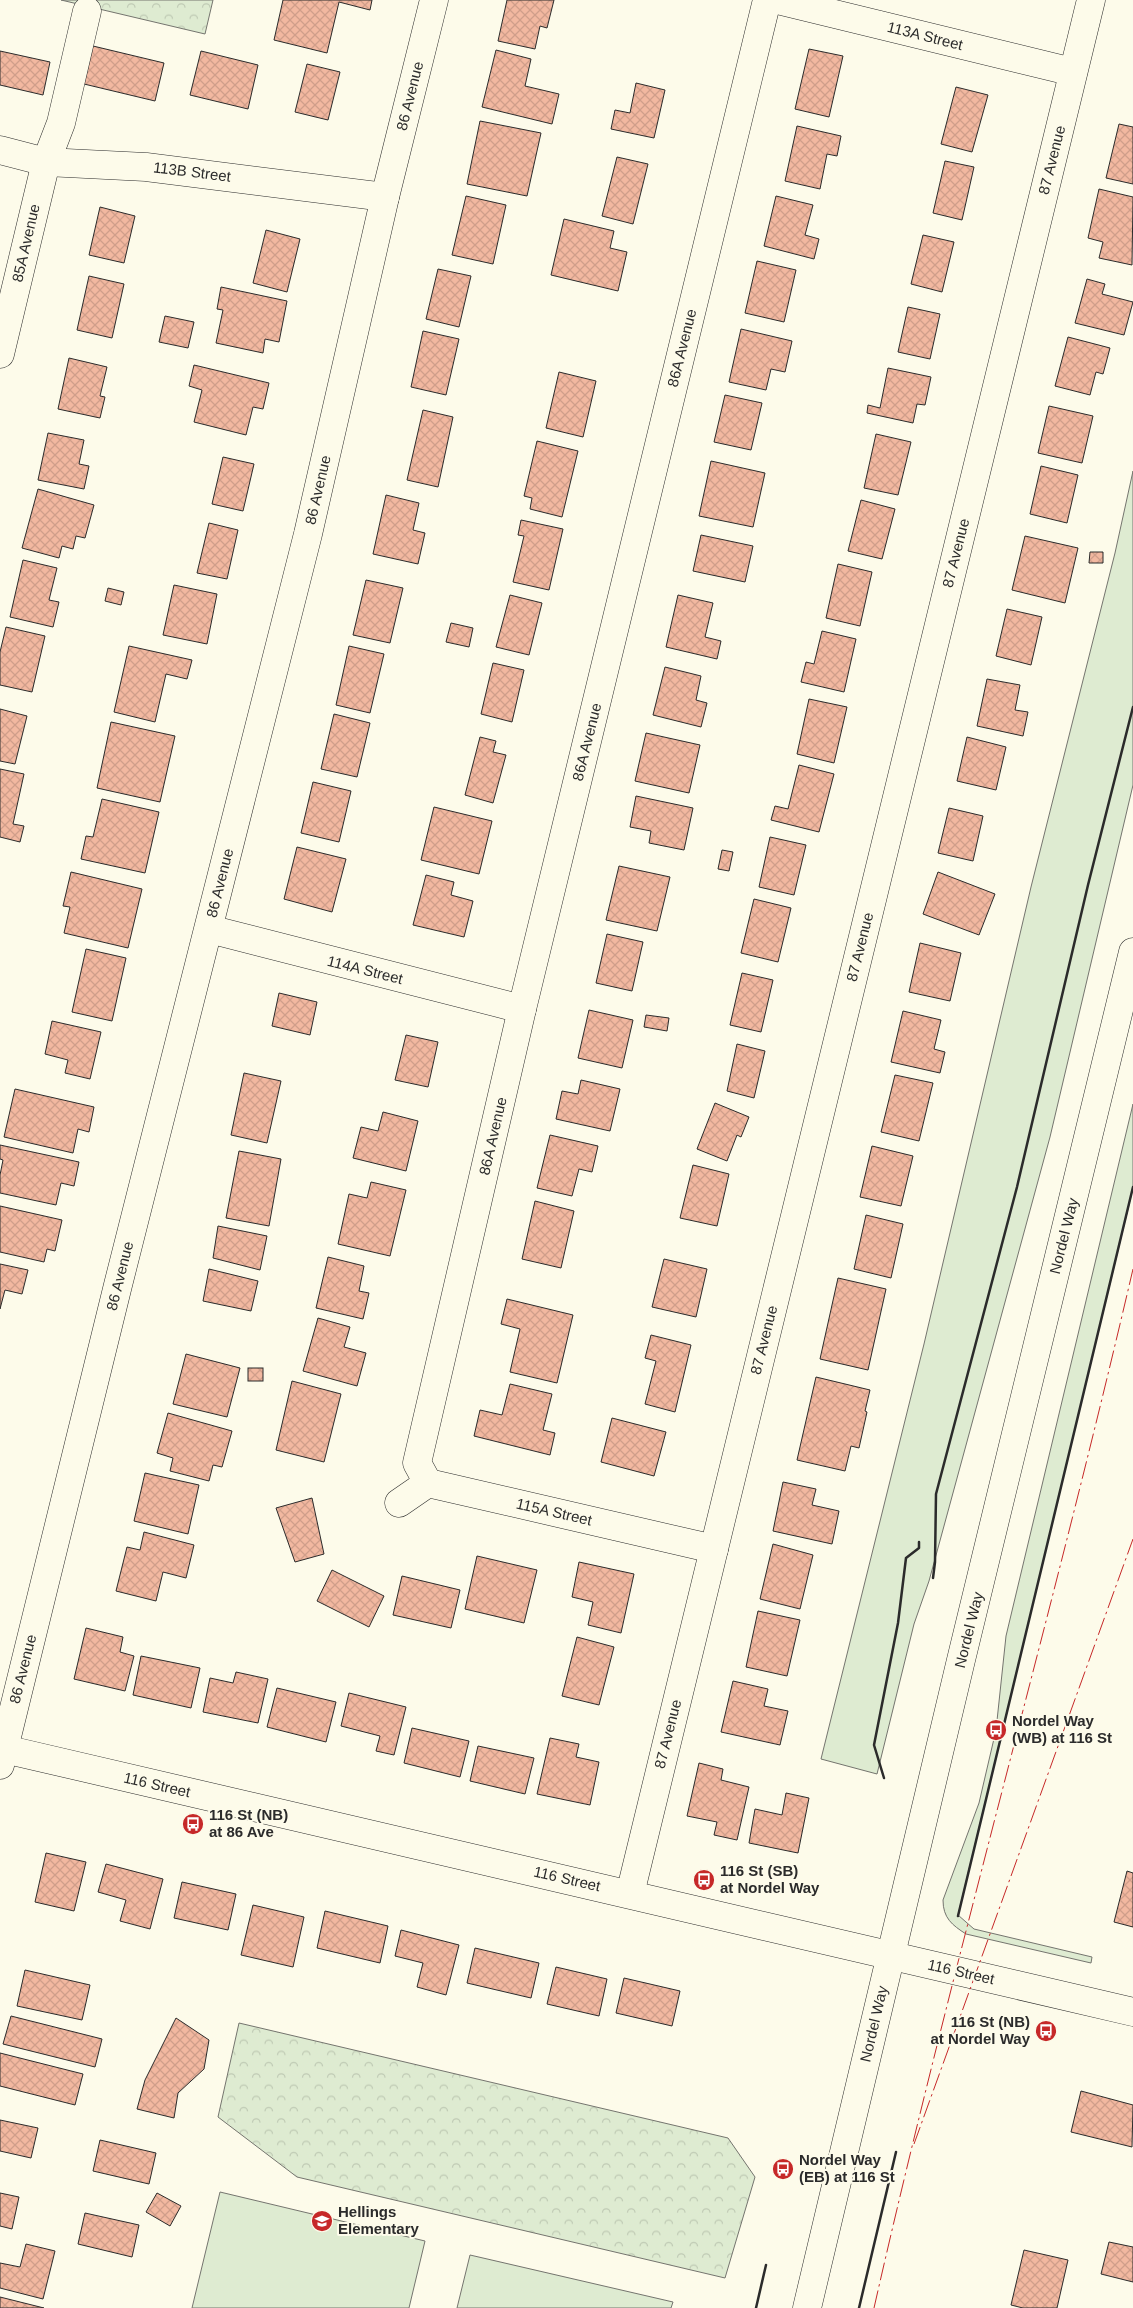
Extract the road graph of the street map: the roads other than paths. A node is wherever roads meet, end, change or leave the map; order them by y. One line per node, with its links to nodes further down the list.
1 (434, 0): 9 (street, 86 Avenue)
2 (767, 0): 13 (street, 86A Avenue)
3 (777, 0): 6 (street, 113A Street)
4 (1090, 0): 6 (street, 87 Avenue)
5 (87, 10): 8 (street, 85A Avenue)
6 (1073, 72): 16 (street, 87 Avenue)
7 (0, 150): 8 (street, 113B Street)
8 (46, 162): 9 (street, 113B Street); 10 (street, 85A Avenue)
9 (385, 197): 11 (street, 86 Avenue)
10 (0, 354)
11 (209, 929): 13 (street, 114A Street); 17 (street, 86 Avenue)
12 (1133, 952): 19 (street, Nordel Way)
13 (522, 1009): 14 (street, 86A Avenue)
14 (428, 1483): 15 (street); 16 (street, 115A Street)
15 (399, 1503)
16 (714, 1548): 18 (street, 87 Avenue)
17 (1, 1754): 18 (street, 116 Street)
18 (630, 1894): 19 (street, 116 Street)
19 (890, 1955): 20 (street, 116 Street); 21 (street, Nordel Way)
20 (1133, 2012)
21 (807, 2308)

